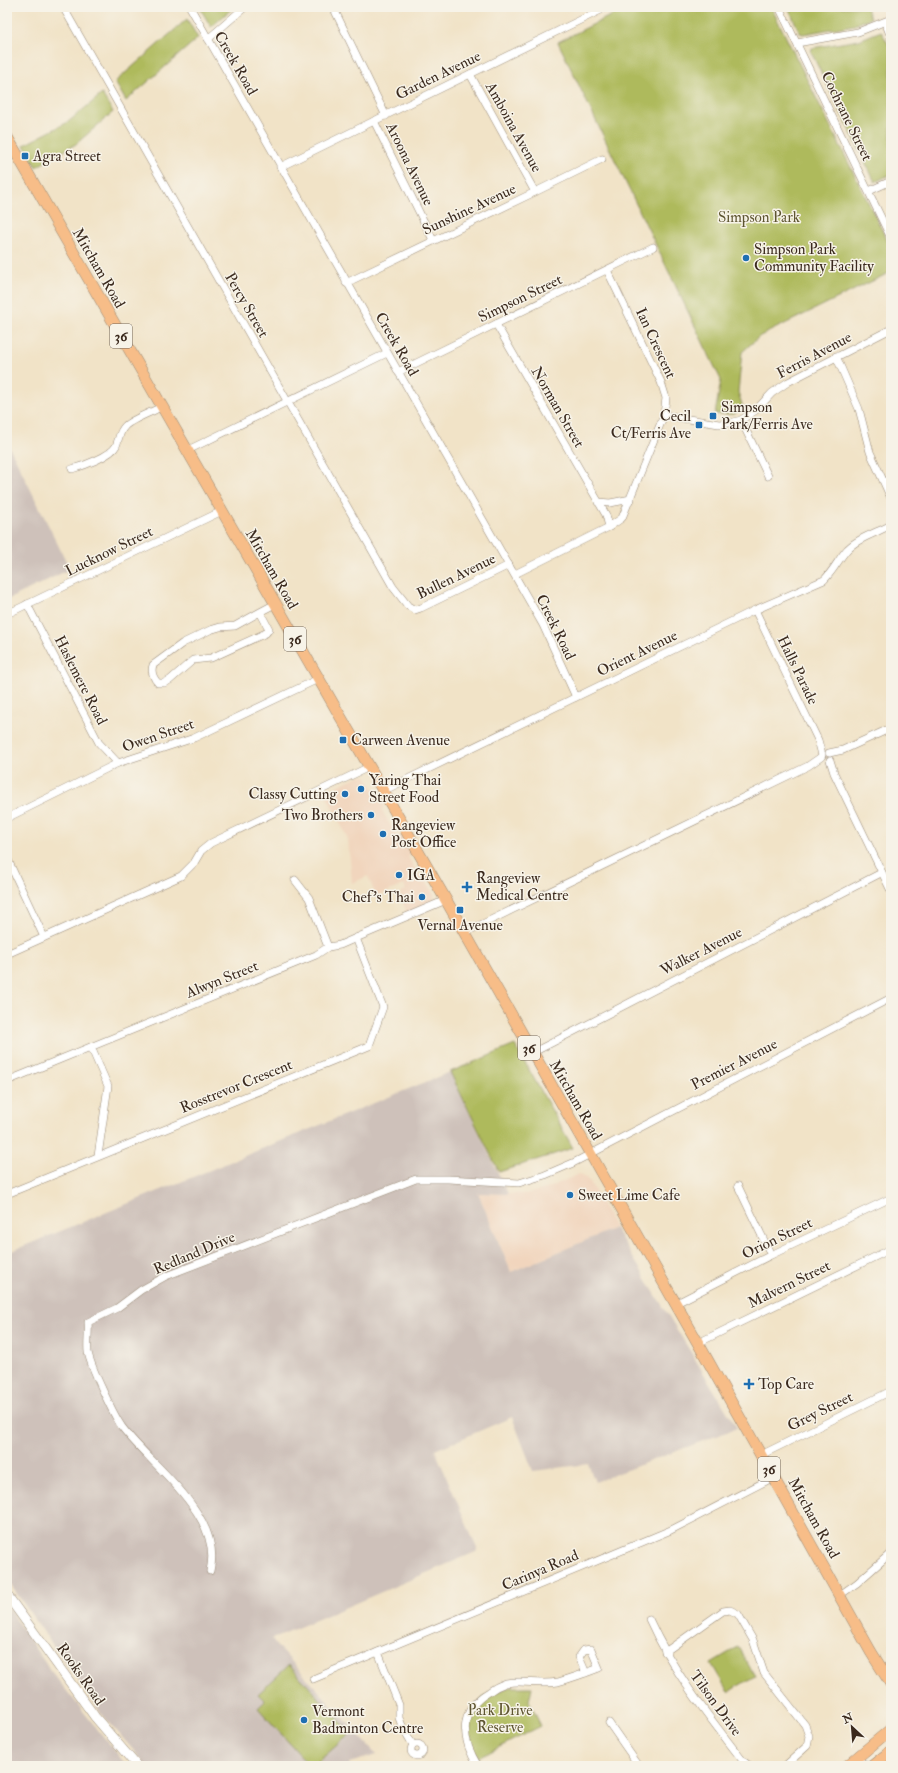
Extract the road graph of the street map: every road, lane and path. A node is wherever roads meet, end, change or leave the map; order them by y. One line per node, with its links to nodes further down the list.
1 (62, 7): 31 (street, Percy Street)
2 (190, 7): 10 (street, Creek Road)
3 (245, 7): 10 (street)
4 (333, 7): 13 (street)
5 (607, 7): 7 (street, Garden Avenue)
6 (779, 7): 11 (street, Cochrane Street)
7 (596, 9): 12 (street, Garden Avenue)
8 (888, 21): 9 (street); 11 (street)
9 (891, 37)
10 (208, 39): 17 (street, Creek Road)
11 (797, 43): 19 (street, Cochrane Street)
12 (470, 74): 13 (street, Garden Avenue); 20 (street, Amboina Avenue)
13 (386, 116): 14 (street, Garden Avenue)
14 (374, 121): 17 (street, Garden Avenue); 22 (street, Aroona Avenue)
15 (8, 141): 32 (main road, Mitcham Road / 36)
16 (602, 159): 20 (street, Sunshine Avenue)
17 (280, 167): 25 (street, Creek Road)
18 (891, 181): 19 (street)
19 (869, 191): 21 (street, Cochrane Street)
20 (535, 192): 22 (street, Sunshine Avenue)
21 (891, 238)
22 (433, 240): 25 (street, Sunshine Avenue)
23 (654, 247): 24 (street, Simpson Street)
24 (607, 270): 26 (street, Simpson Street); 33 (street, Ian Crescent)
25 (346, 283): 28 (street, Creek Road)
26 (496, 324): 30 (street, Simpson Street); 40 (street, Norman Street)
27 (891, 330): 29 (street, Ferris Avenue)
28 (387, 353): 30 (street, Creek Road); 31 (street)
29 (836, 356): 34 (street, Ferris Avenue); 38 (street)
30 (398, 372): 44 (street, Creek Road)
31 (287, 401): 35 (street); 48 (street, Percy Street)
32 (161, 407): 35 (main road, Mitcham Road / 36); 36 (street)
33 (664, 415): 34 (street, Ferris Avenue); 39 (street, Ian Crescent)
34 (741, 420): 37 (street)
35 (186, 451): 41 (main road, Mitcham Road / 36)
36 (72, 469)
37 (768, 476)
38 (891, 498)
39 (631, 499): 40 (street); 43 (street, Ian Crescent)
40 (598, 502): 43 (street, Norman Street)
41 (222, 511): 46 (street, Lucknow Street); 47 (main road, Mitcham Road / 36)
42 (891, 525): 49 (street, Orient Avenue)
43 (609, 527): 45 (street, Ian Crescent)
44 (509, 564): 45 (street, Creek Road); 48 (street, Bullen Avenue)
45 (514, 574): 53 (street, Creek Road)
46 (27, 604): 51 (street, Lucknow Street); 56 (street, Haslemere Road)
47 (275, 604): 50 (street); 52 (main road, Mitcham Road / 36)
48 (415, 610)
49 (755, 610): 53 (street, Orient Avenue); 55 (street, Halls Parade)
50 (260, 612): 50 (street)
51 (7, 614)
52 (318, 679): 56 (street, Owen Street); 57 (main road, Mitcham Road / 36)
53 (576, 697): 58 (street, Orient Avenue)
54 (891, 728): 55 (street)
55 (826, 757): 61 (street, Halls Parade); 65 (street)
56 (118, 763): 59 (street, Owen Street)
57 (369, 767): 58 (main road, Mitcham Road / 36); 66 (street)
58 (383, 791): 64 (main road, Mitcham Road / 36)
59 (7, 818)
60 (7, 858): 66 (street)
61 (881, 873): 63 (street, Halls Parade); 72 (street, Walker Avenue)
62 (295, 880): 68 (street)
63 (891, 891)
64 (446, 900): 65 (main road, Mitcham Road / 36); 67 (street, Alwyn Street)
65 (464, 933): 72 (main road, Mitcham Road / 36)
66 (44, 937): 69 (street)
67 (356, 938): 68 (street, Alwyn Street); 75 (street, Rosstrevor Crescent)
68 (328, 947): 71 (street, Alwyn Street)
69 (7, 954)
70 (891, 998): 74 (street, Premier Avenue)
71 (91, 1047): 73 (street, Alwyn Street); 75 (street)
72 (532, 1053): 74 (main road, Mitcham Road / 36)
73 (7, 1081)
74 (590, 1154): 81 (main road, Mitcham Road / 36); 87 (street, Redland Drive)
75 (98, 1156): 77 (street, Rosstrevor Crescent)
76 (738, 1186): 80 (street)
77 (7, 1194)
78 (891, 1198): 80 (street, Orion Street)
79 (891, 1248): 82 (street, Malvern Street)
80 (771, 1255): 81 (street, Orion Street)
81 (675, 1304): 82 (main road, Mitcham Road / 36)
82 (698, 1343): 84 (main road, Mitcham Road / 36)
83 (891, 1391): 84 (street, Grey Street)
84 (761, 1455): 85 (main road, Mitcham Road / 36)
85 (774, 1477): 88 (main road, Mitcham Road / 36); 91 (street, Carinya Road)
86 (891, 1553): 88 (street)
87 (210, 1571)
88 (840, 1594): 95 (main road, Mitcham Road / 36)
89 (7, 1595): 101 (street, Rooks Road)
90 (649, 1620): 92 (street, Tilson Drive)
91 (378, 1652): 94 (street, Carinya Road); 98 (street)
92 (664, 1652): 104 (street, Tilson Drive); 105 (street)
93 (586, 1673): 102 (street)
94 (313, 1679)
95 (891, 1684)
96 (609, 1723): 103 (street)
97 (891, 1729): 100 (main road)
98 (413, 1745)
99 (891, 1751): 108 (main road)
100 (857, 1758): 106 (main road); 107 (street)
101 (138, 1766)
102 (478, 1766)
103 (639, 1766)
104 (750, 1766)
105 (785, 1766)
106 (848, 1766)
107 (866, 1766)
108 (872, 1766)

